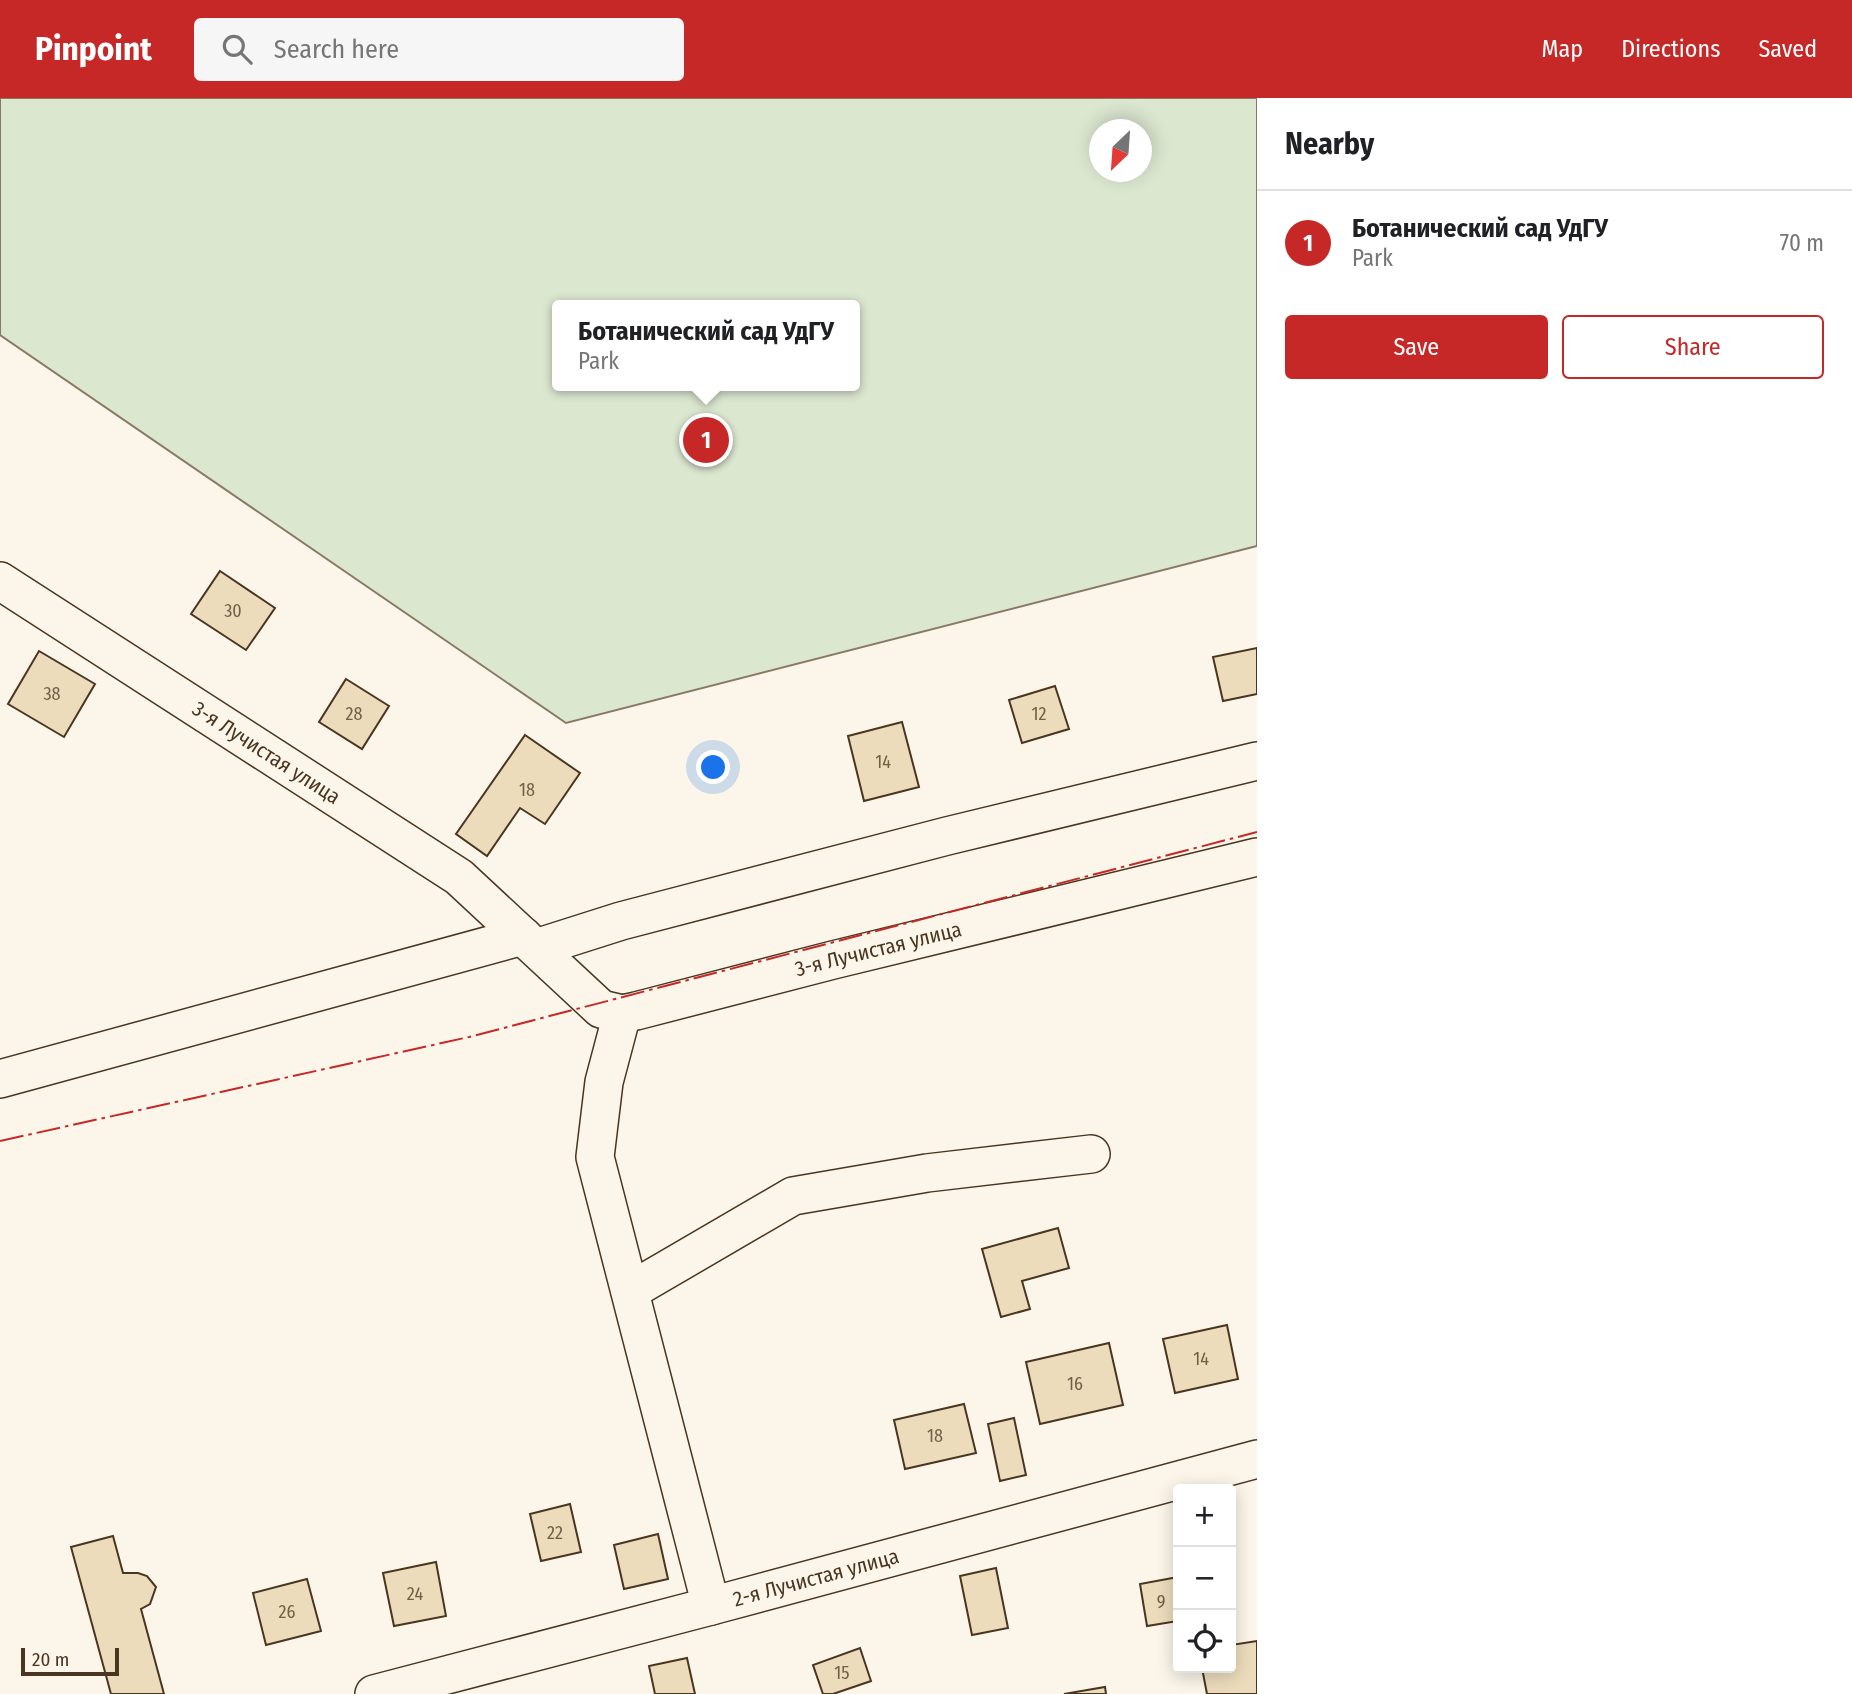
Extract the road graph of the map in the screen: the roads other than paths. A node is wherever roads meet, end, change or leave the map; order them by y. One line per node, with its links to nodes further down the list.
1 (0, 581): 4 (street, 3-я Лучистая улица)
2 (1257, 761): 4 (street)
3 (1257, 858): 5 (street, 3-я Лучистая улица)
4 (529, 942): 5 (street, 3-я Лучистая улица); 6 (street)
5 (622, 1013): 8 (street)
6 (0, 1079)
7 (1091, 1154): 8 (street)
8 (630, 1291): 10 (street)
9 (1257, 1459): 10 (street, 2-я Лучистая улица)
10 (711, 1606): 11 (street, 2-я Лучистая улица)
11 (374, 1694)

